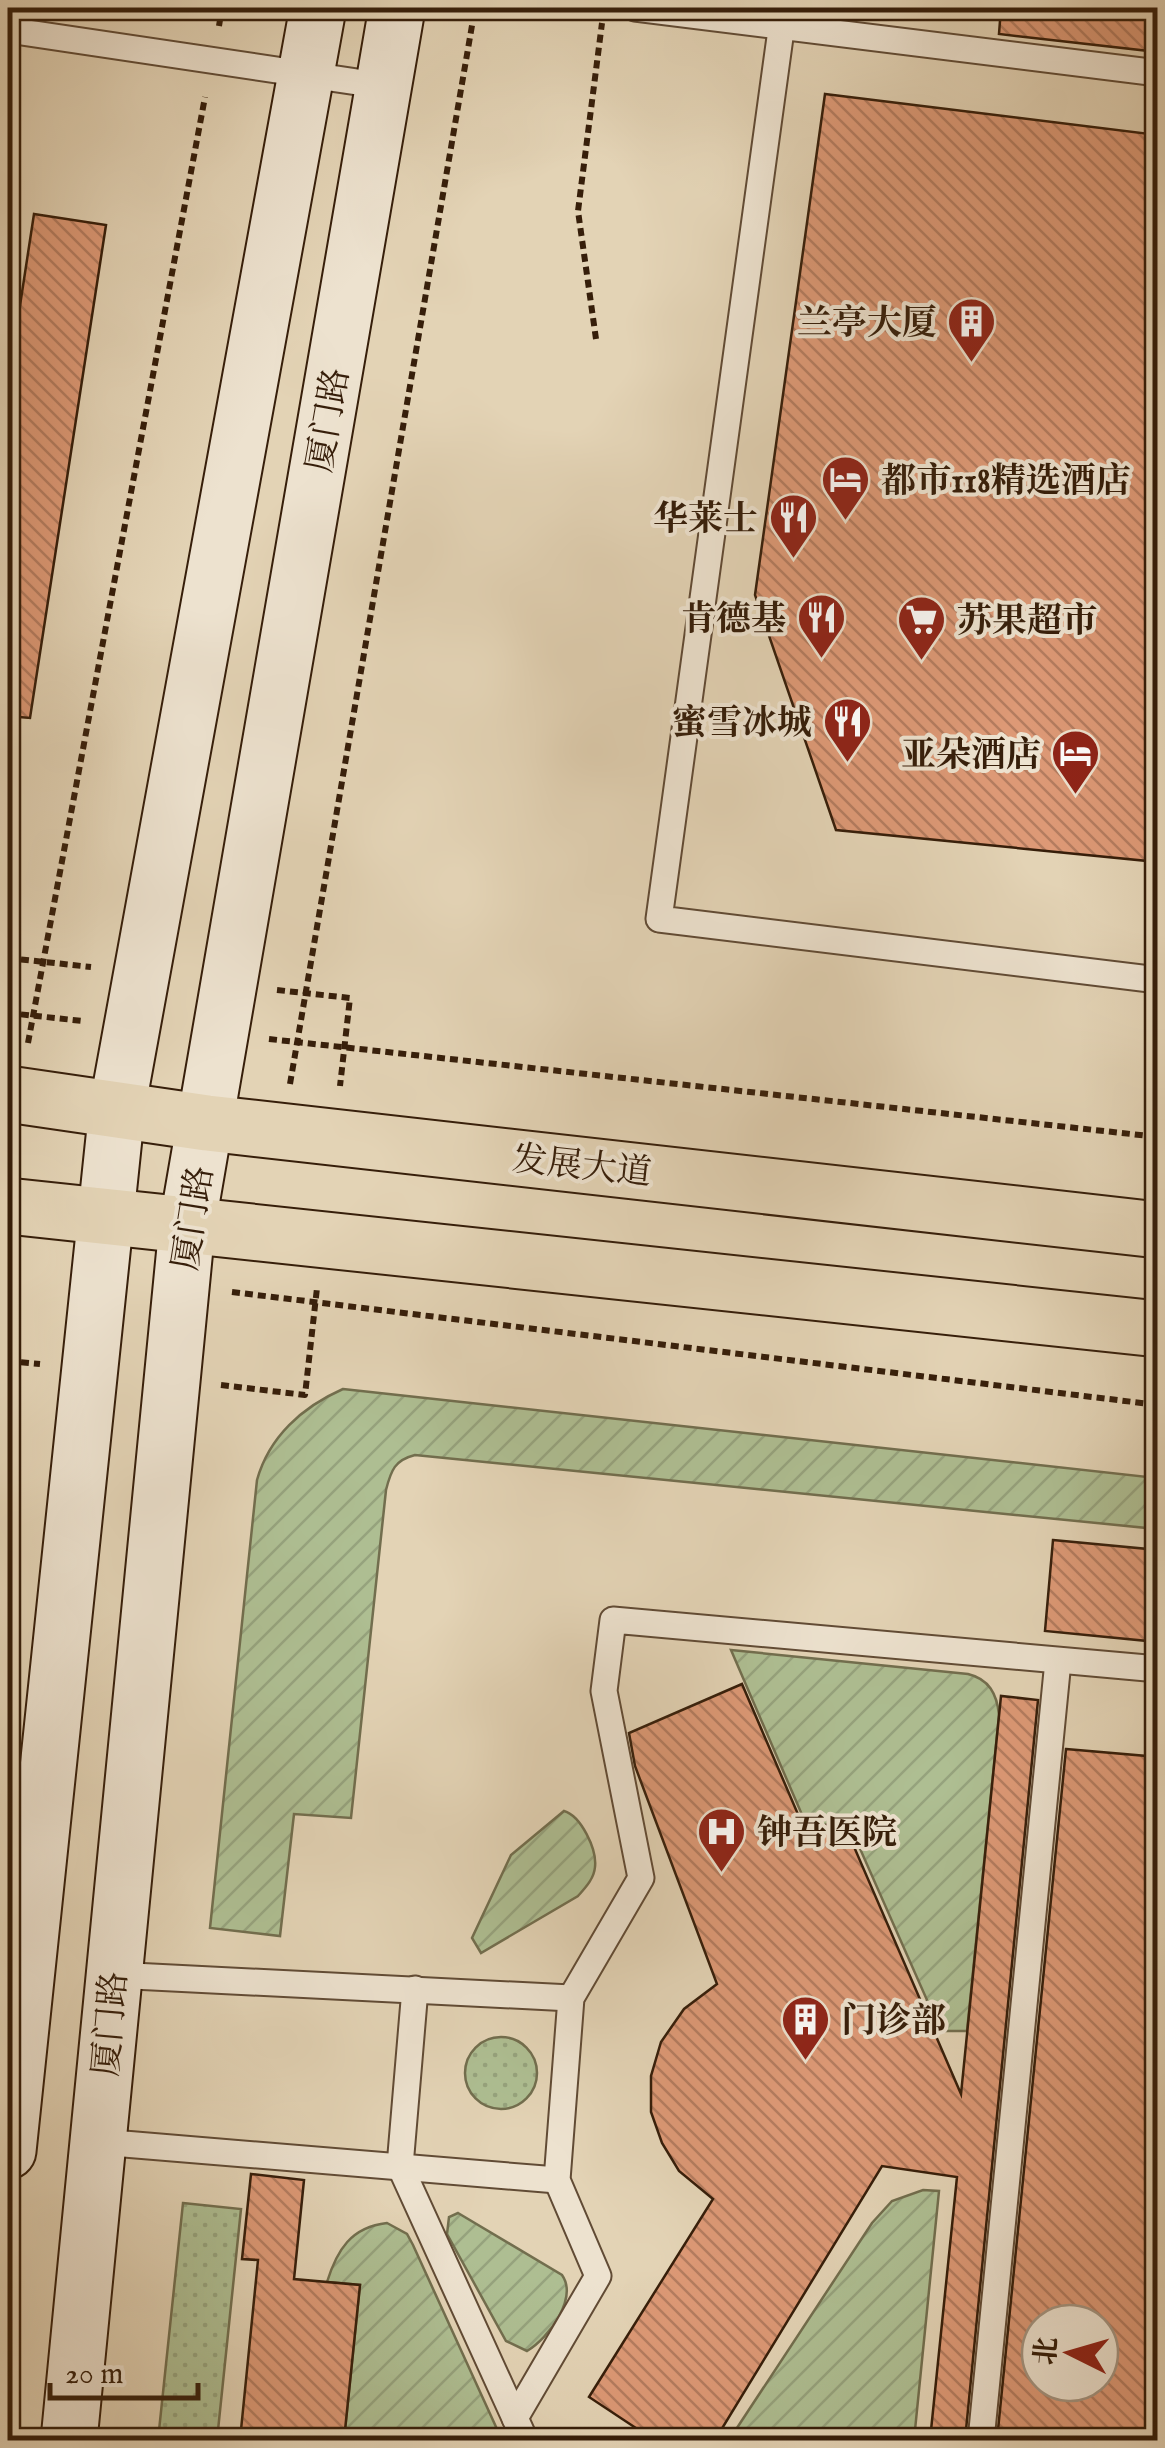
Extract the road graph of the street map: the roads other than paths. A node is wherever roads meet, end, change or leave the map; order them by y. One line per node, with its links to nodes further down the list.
1 (318, 8): 7 (street)
2 (397, 8): 8 (street, 厦门路)
3 (635, 8): 4 (lane)
4 (783, 16): 6 (lane); 9 (lane)
5 (8, 30): 7 (lane)
6 (1158, 73)
7 (306, 74): 8 (lane); 11 (street)
8 (384, 86): 12 (street, 厦门路)
9 (1158, 980)
10 (13, 1095): 11 (main road, 发展大道)
11 (117, 1108): 12 (main road, 发展大道); 14 (street)
12 (207, 1122): 15 (street, 厦门路); 16 (main road, 发展大道)
13 (8, 1206): 14 (main road)
14 (103, 1218): 15 (main road); 20 (street)
15 (187, 1227): 17 (main road); 21 (street, 厦门路)
16 (1158, 1230)
17 (1158, 1330)
18 (1058, 1661): 19 (lane); 23 (lane); 30 (lane)
19 (1158, 1669)
20 (20, 1897): 25 (street)
21 (113, 1974): 22 (lane); 24 (street, 厦门路)
22 (415, 1989): 23 (lane); 26 (lane)
23 (571, 1998): 27 (lane)
24 (100, 2142): 26 (lane); 29 (street, 厦门路)
25 (8, 2151)
26 (400, 2166): 27 (lane); 28 (lane)
27 (557, 2180): 28 (lane)
28 (520, 2429)
29 (70, 2440)
30 (981, 2440)

